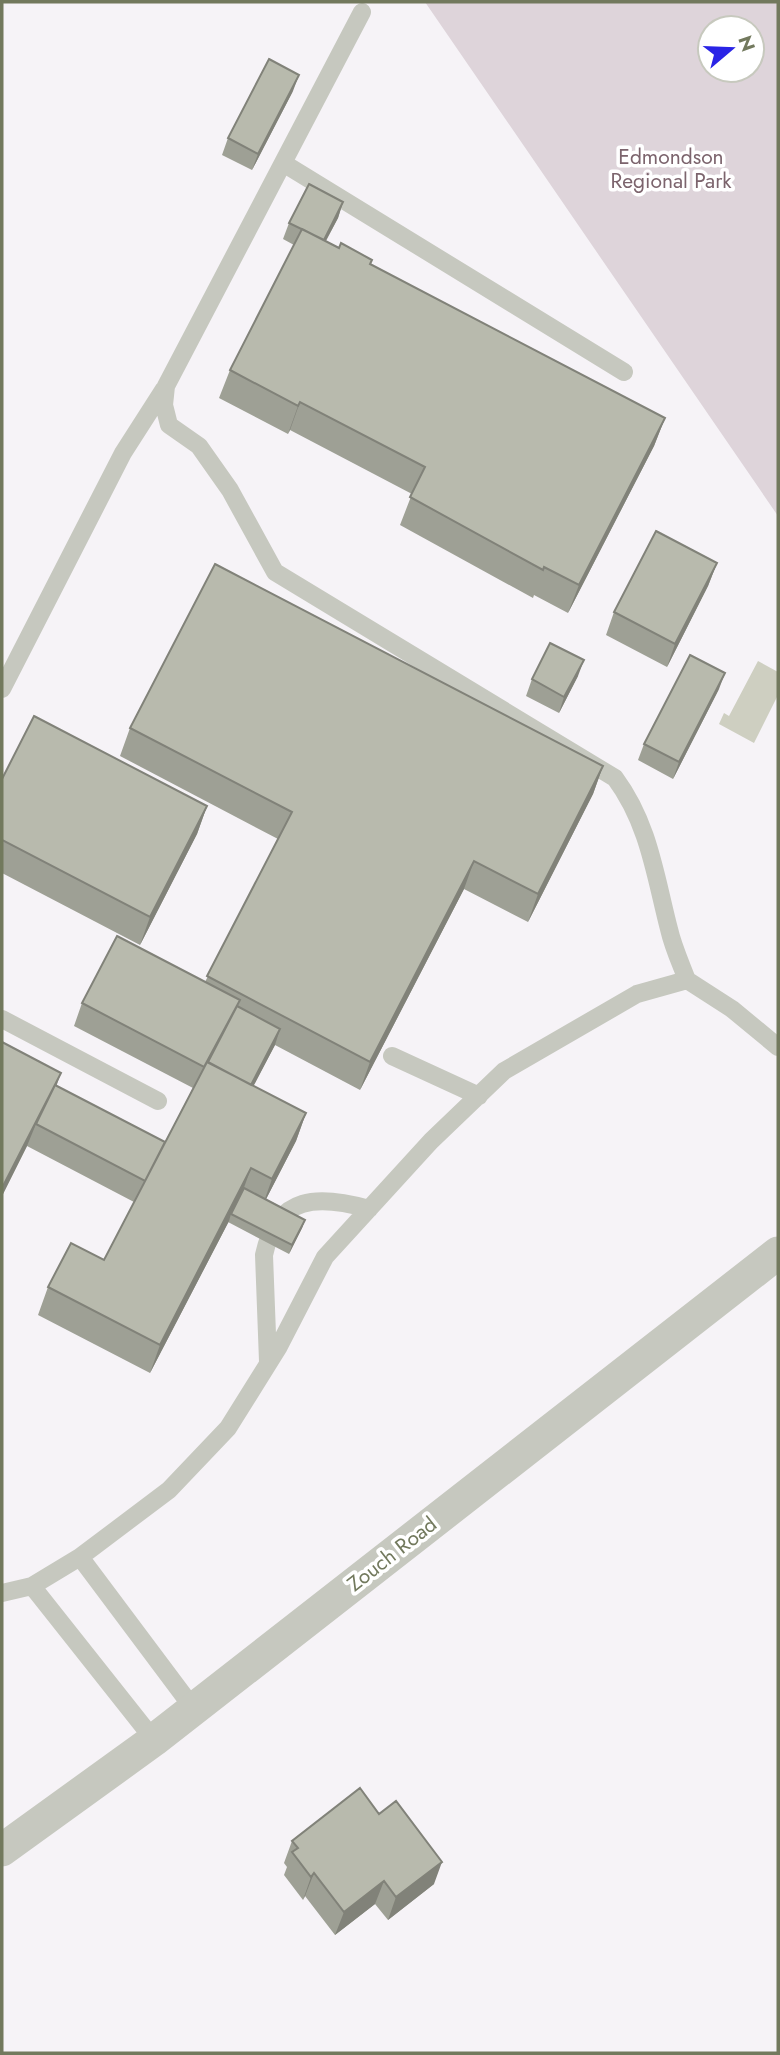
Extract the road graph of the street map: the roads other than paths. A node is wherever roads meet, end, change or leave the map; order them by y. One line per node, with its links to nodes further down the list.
1 (362, 12): 2 (lane)
2 (283, 163): 3 (lane); 4 (lane)
3 (624, 372)
4 (166, 386): 5 (lane); 6 (lane)
5 (2, 689)
6 (687, 980): 8 (lane); 10 (lane)
7 (2, 1019): 11 (lane)
8 (778, 1047)
9 (392, 1056): 10 (lane)
10 (479, 1096): 12 (lane)
11 (158, 1101)
12 (369, 1209): 14 (lane); 14 (lane)
13 (778, 1254): 18 (street, Zouch Road)
14 (268, 1365): 15 (lane)
15 (80, 1557): 16 (lane); 18 (lane)
16 (32, 1586): 17 (lane); 19 (lane)
17 (2, 1593)
18 (193, 1708): 19 (street, Zouch Road)
19 (153, 1740): 20 (street, Zouch Road)
20 (2, 1850)

